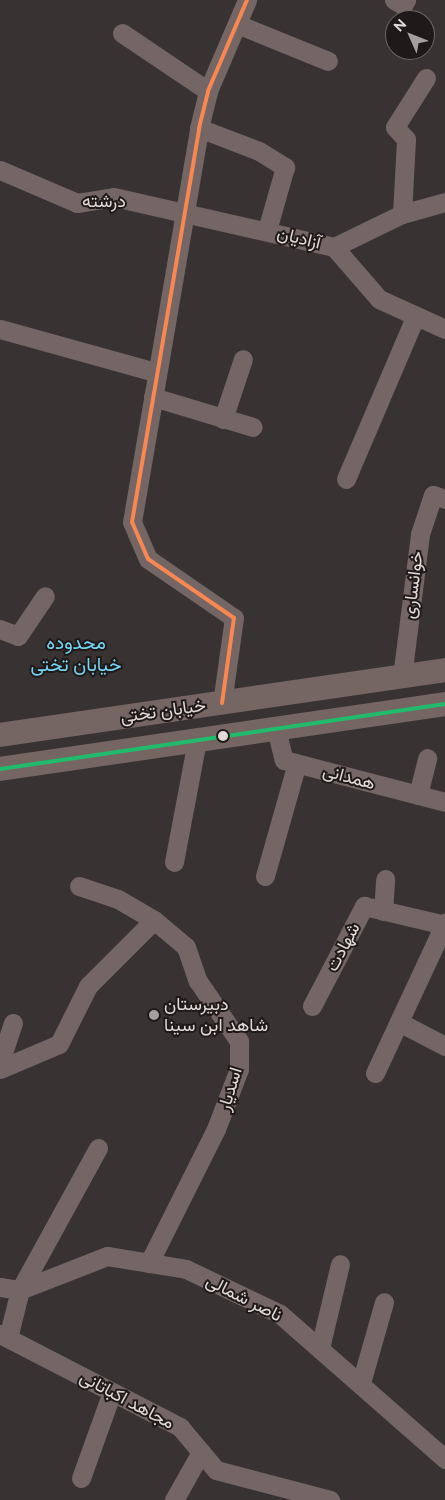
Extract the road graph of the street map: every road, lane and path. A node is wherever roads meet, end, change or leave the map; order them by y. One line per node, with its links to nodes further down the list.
1 (248, 0): 4 (street)
2 (394, 0): 3 (street)
3 (406, 0)
4 (237, 24): 6 (street); 8 (street)
5 (122, 33): 8 (street)
6 (328, 61)
7 (426, 78): 13 (street)
8 (208, 91): 9 (street)
9 (199, 128): 12 (street); 14 (street)
10 (0, 170): 12 (street, درشته)
11 (445, 202): 13 (street)
12 (184, 211): 14 (street, آزادیان); 20 (street)
13 (402, 214): 15 (street)
14 (267, 230): 15 (street, آزادیان)
15 (334, 247): 16 (street, آزادیان)
16 (415, 317): 18 (street, آزادیان); 24 (street)
17 (0, 329): 20 (street)
18 (445, 329)
19 (243, 359): 22 (street)
20 (155, 372): 21 (street)
21 (153, 397): 22 (street); 30 (street)
22 (223, 419): 23 (street)
23 (252, 428)
24 (346, 479)
25 (439, 497): 29 (street, خوانساری)
26 (45, 596): 27 (street)
27 (0, 629)
28 (445, 670): 29 (main road, خیابان تختی)
29 (402, 677): 30 (main road, خیابان تختی)
30 (222, 703): 33 (main road, خیابان تختی)
31 (445, 704): 32 (main road, خیابان تختی)
32 (276, 729): 34 (main road, خیابان تختی); 36 (street, همدانی)
33 (0, 735)
34 (197, 740): 37 (main road, خیابان تختی); 40 (street)
35 (427, 758): 38 (street)
36 (297, 763): 38 (street, همدانی); 41 (street)
37 (0, 769)
38 (418, 795): 39 (street, همدانی)
39 (445, 802)
40 (174, 862)
41 (265, 876)
42 (385, 879): 44 (street)
43 (79, 886): 45 (street, اسدیار)
44 (383, 911): 46 (street, شهادت); 47 (street, شهادت)
45 (154, 920): 52 (street); 55 (street, اسدیار)
46 (445, 924): 48 (street)
47 (312, 1006)
48 (399, 1022): 50 (street); 53 (street)
49 (13, 1023): 51 (street)
50 (445, 1046)
51 (0, 1062)
52 (0, 1069)
53 (375, 1073)
54 (98, 1148): 58 (street)
55 (149, 1263): 58 (street, ناصر شمالی); 61 (street, ناصر شمالی)
56 (340, 1264): 61 (street)
57 (0, 1287): 58 (street, ناصر شمالی)
58 (20, 1290): 60 (street)
59 (384, 1302): 62 (street)
60 (4, 1336): 63 (street, مجاهد اکباتانی)
61 (320, 1348): 62 (street, ناصر شمالی)
62 (361, 1383): 65 (street, ناصر شمالی)
63 (112, 1392): 64 (street, مجاهد اکباتانی); 66 (street)
64 (201, 1452): 67 (street); 68 (street, مجاهد اکباتانی)
65 (445, 1459)
66 (81, 1478)
67 (174, 1500)
68 (330, 1500)

